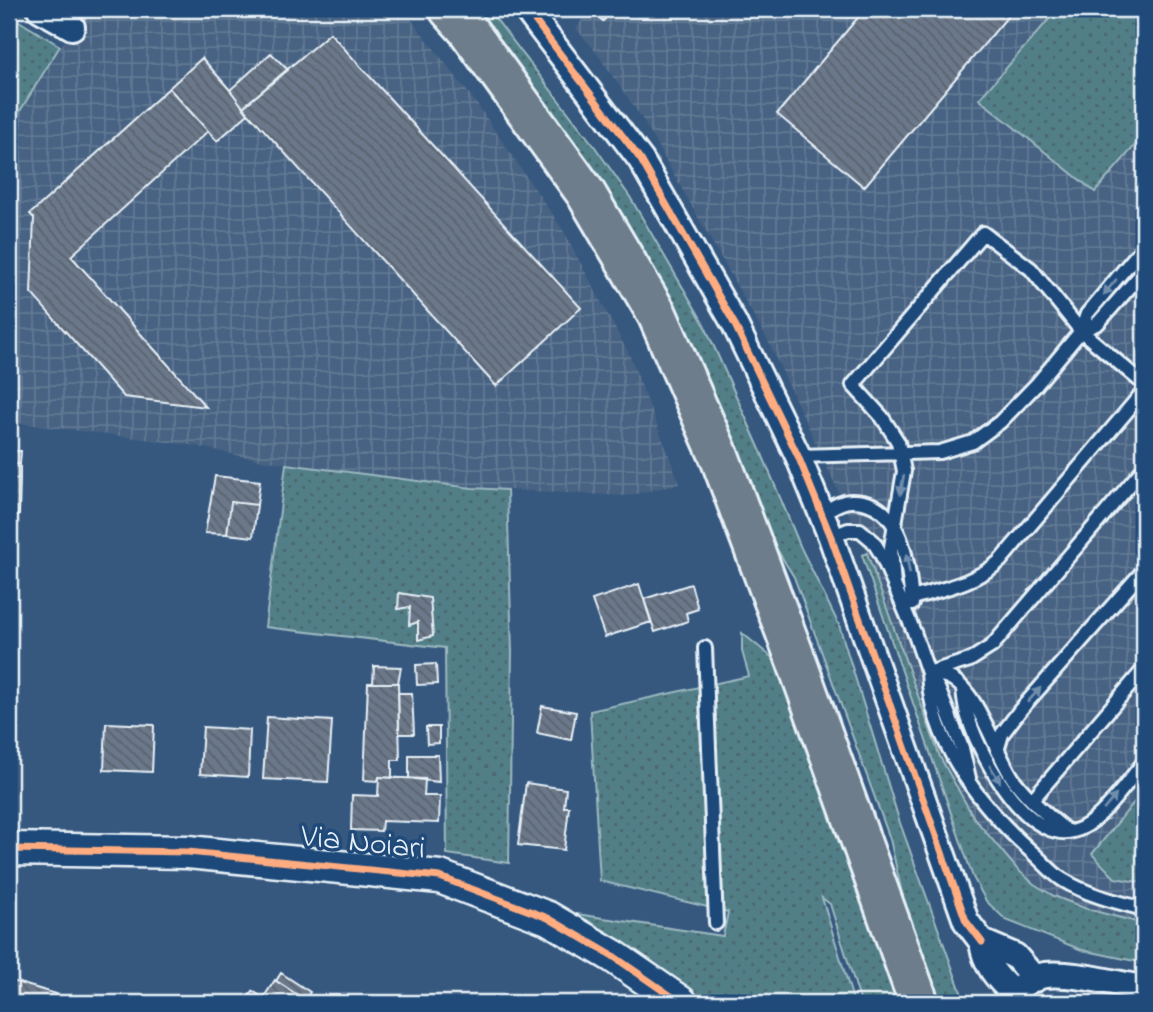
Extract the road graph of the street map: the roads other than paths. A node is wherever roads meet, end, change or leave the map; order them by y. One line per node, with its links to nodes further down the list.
1 (40, 9): 4 (street)
2 (449, 9): 36 (highway)
3 (526, 9): 11 (street)
4 (72, 27)
5 (1144, 246): 7 (lane, one-way to 7)
6 (1144, 271): 7 (lane)
7 (1081, 331): 8 (lane); 10 (lane); 10 (lane)
8 (1144, 384)
9 (1144, 391): 18 (lane)
10 (900, 453): 11 (lane); 14 (lane, one-way to 14)
11 (798, 456): 13 (street)
12 (1144, 468): 22 (lane)
13 (820, 514): 14 (lane); 15 (street)
14 (894, 525): 17 (lane); 18 (lane, one-way to 14)
15 (831, 537): 17 (lane); 31 (street)
16 (1144, 570): 24 (lane, one-way to 16)
17 (894, 585): 19 (lane)
18 (912, 598): 19 (lane)
19 (915, 632): 22 (lane)
20 (705, 648): 30 (lane)
21 (1144, 669): 26 (lane)
22 (928, 673): 23 (lane); 29 (lane)
23 (963, 688): 24 (lane); 27 (lane, one-way to 27)
24 (997, 751): 26 (lane)
25 (1144, 762): 27 (lane, one-way to 25)
26 (1031, 800): 27 (lane)
27 (1069, 833)
28 (9, 849): 35 (street, Via Noiari)
29 (1144, 909)
30 (716, 923)
31 (982, 942): 32 (street); 34 (street)
32 (1035, 979): 33 (street); 34 (street)
33 (1144, 988)
34 (1010, 998)
35 (681, 1003)
36 (919, 1003)

